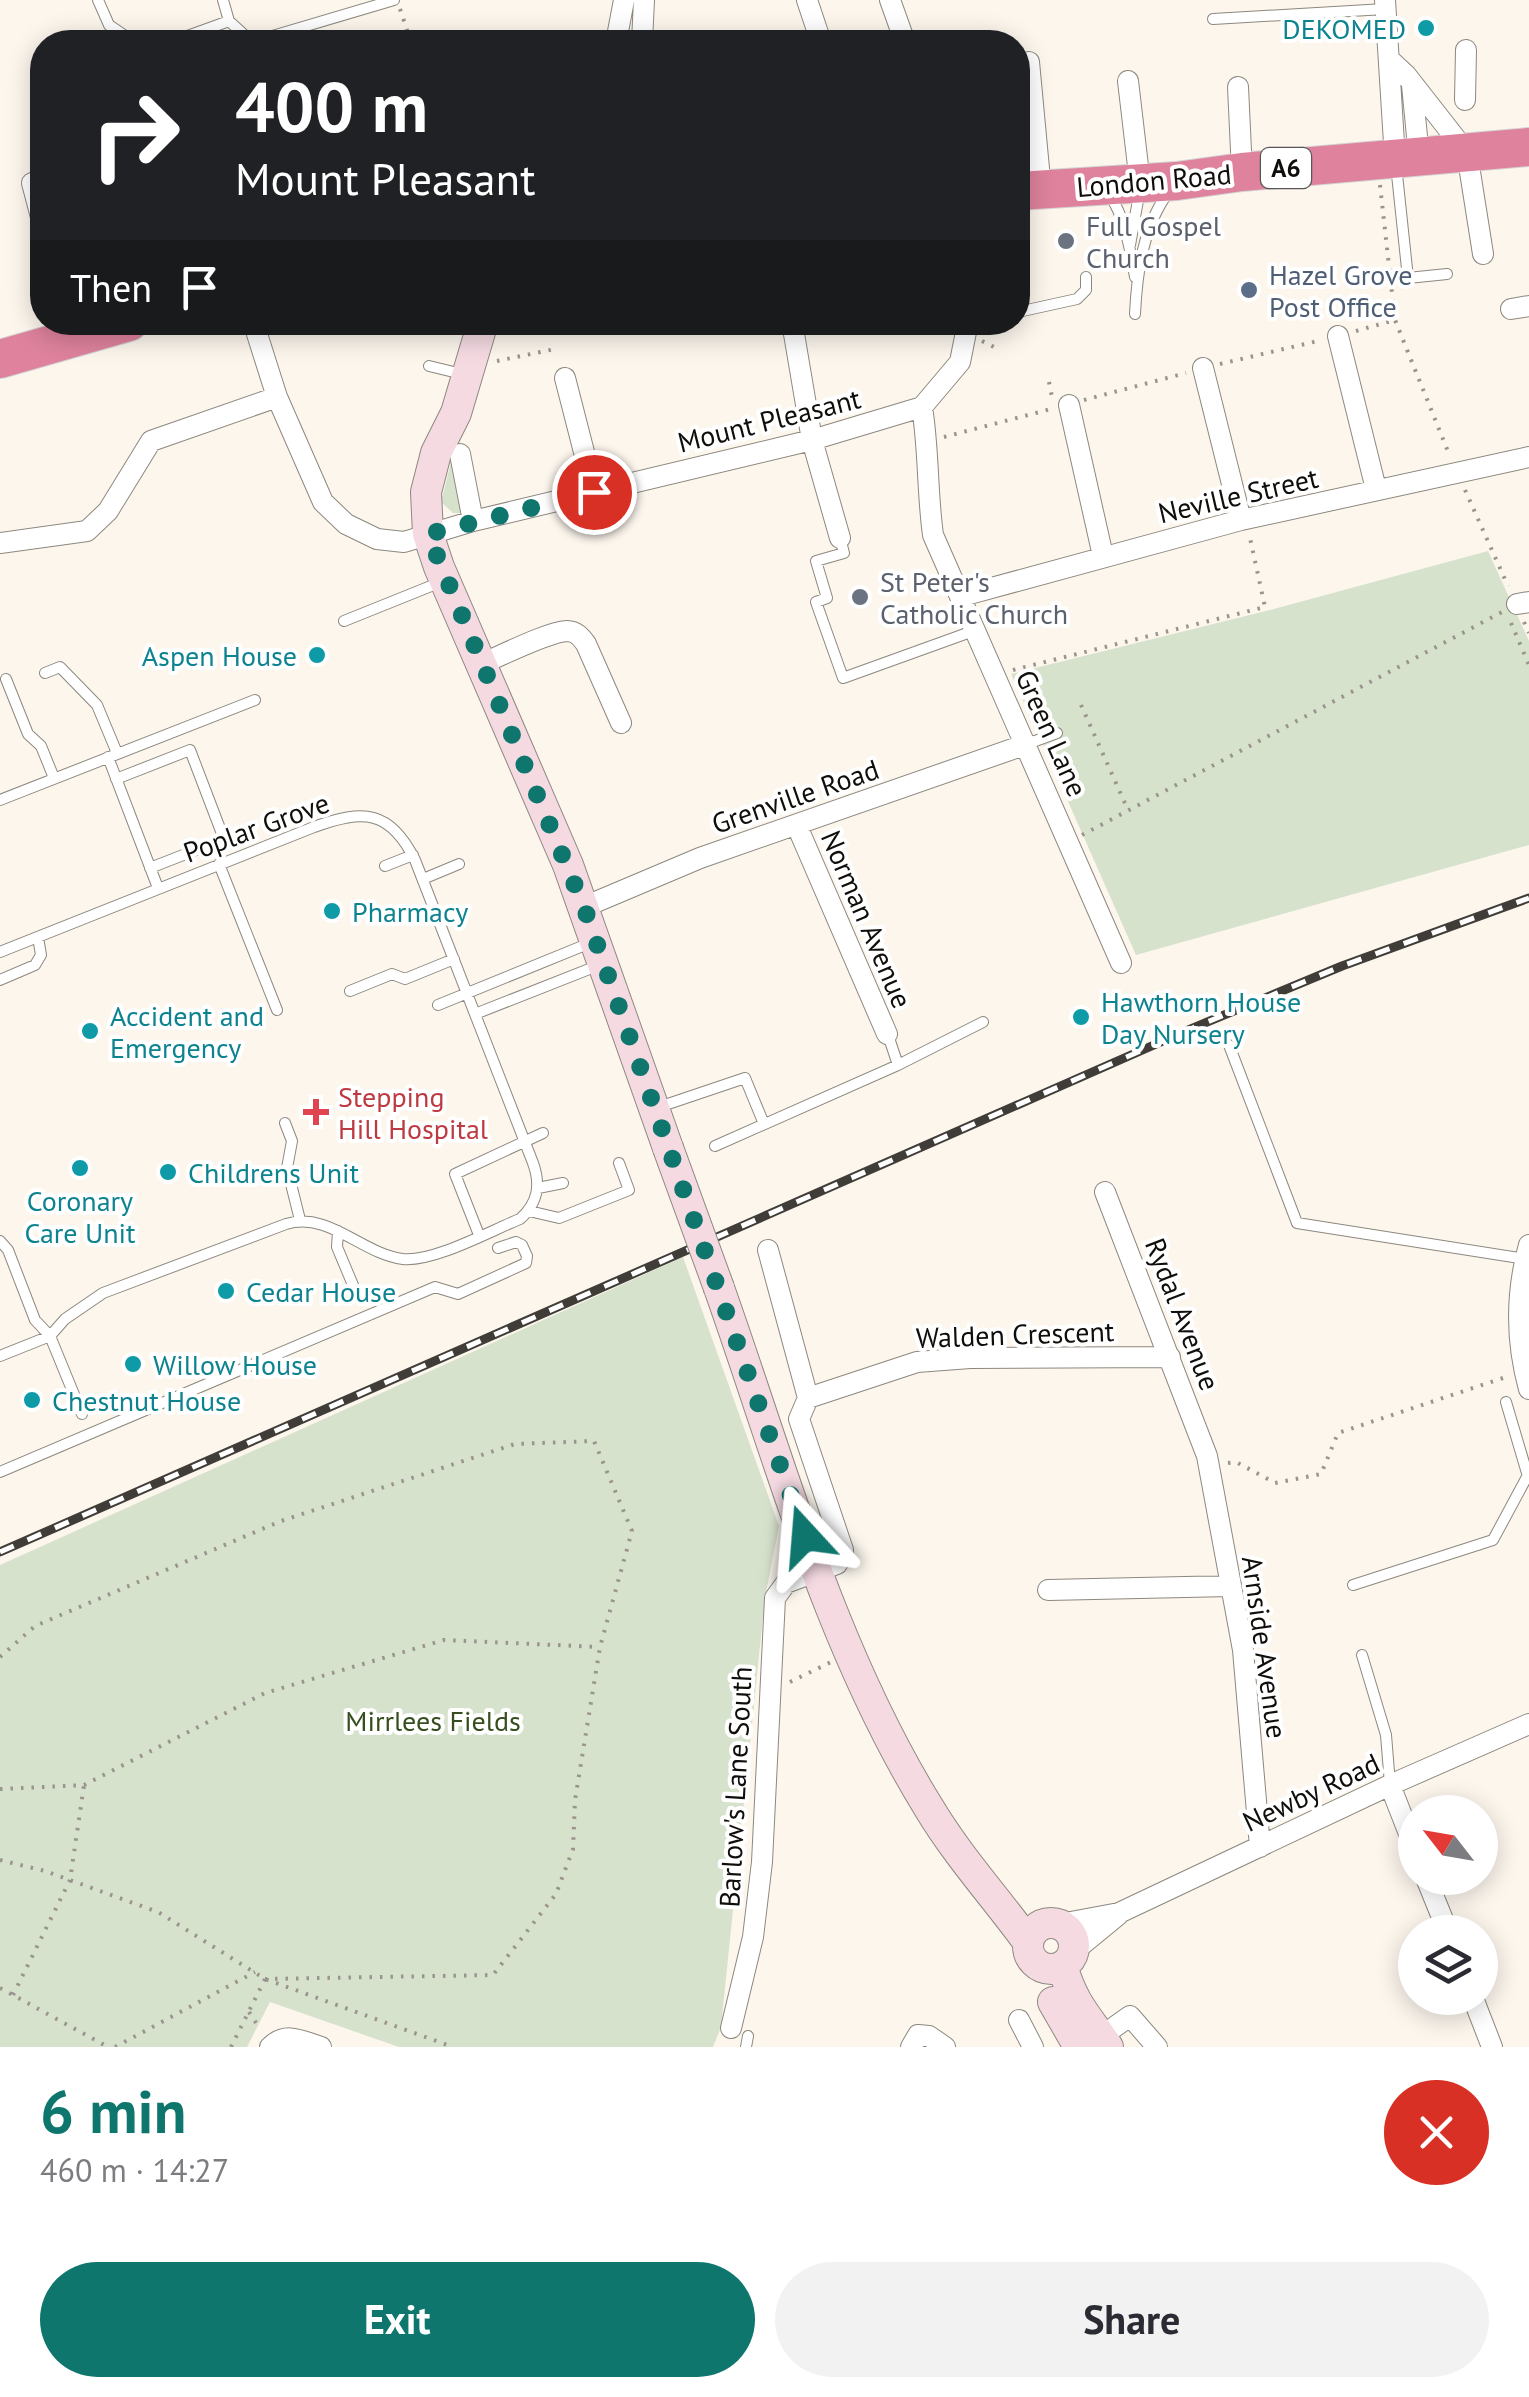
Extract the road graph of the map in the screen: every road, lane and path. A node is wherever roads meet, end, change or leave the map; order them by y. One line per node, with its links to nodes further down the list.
1 (98, 0): 11 (lane)
2 (223, 0): 10 (lane)
3 (396, 0): 14 (lane); 15 (path)
4 (644, 0): 17 (street)
5 (807, 0): 18 (street)
6 (890, 0): 19 (street)
7 (619, 4): 16 (street)
8 (1385, 4): 9 (lane); 21 (street)
9 (1213, 19)
10 (229, 21): 12 (lane); 13 (lane)
11 (116, 30)
12 (204, 30)
13 (239, 30)
14 (293, 30)
15 (407, 30)
16 (617, 30)
17 (643, 30)
18 (817, 30)
19 (901, 30)
20 (1466, 50): 25 (street)
21 (1391, 62): 23 (street); 28 (street)
22 (1128, 81): 30 (street)
23 (1412, 83): 27 (street); 28 (street)
24 (1238, 86): 29 (street)
25 (1465, 100)
26 (1529, 146): 27 (highway, London Road / A6)
27 (1467, 152): 28 (highway, London Road / A6); 34 (street)
28 (1397, 159): 29 (highway, London Road / A6); 35 (lane); 46 (path)
29 (1242, 172): 30 (highway, London Road / A6)
30 (1158, 182): 31 (highway, London Road / A6); 33 (lane); 37 (lane)
31 (1100, 186): 32 (highway, London Road / A6); 33 (lane)
32 (1030, 190)
33 (1130, 246): 37 (lane)
34 (1482, 254)
35 (1447, 274)
36 (1086, 278): 38 (lane)
37 (1136, 288): 39 (lane)
38 (1030, 309)
39 (1135, 314)
40 (60, 335): 48 (highway)
41 (256, 335): 53 (street, Mount Pleasant)
42 (480, 335): 50 (street)
43 (488, 335): 50 (street)
44 (792, 335): 56 (street)
45 (967, 335): 55 (street)
46 (1338, 336): 51 (path); 60 (street)
47 (555, 349): 50 (path)
48 (0, 359)
49 (429, 366): 50 (lane)
50 (472, 366): 64 (street)
51 (1203, 368): 54 (path); 62 (street)
52 (565, 378): 61 (street)
53 (277, 398): 64 (street, Mount Pleasant); 66 (street)
54 (1069, 404): 57 (path); 67 (street)
55 (922, 407): 56 (street, Mount Pleasant); 57 (street, Green Lane)
56 (812, 440): 61 (street, Mount Pleasant); 65 (street)
57 (928, 441): 69 (street, Green Lane)
58 (460, 454): 63 (street)
59 (1529, 457): 60 (street, Neville Street)
60 (1376, 490): 62 (street, Neville Street)
61 (594, 492): 63 (street, Mount Pleasant)
62 (1243, 519): 67 (street, Neville Street); 76 (path)
63 (473, 520): 64 (street, Mount Pleasant)
64 (428, 534): 68 (street)
65 (840, 538): 72 (lane)
66 (0, 543)
67 (1103, 556): 69 (street, Neville Street)
68 (445, 581): 71 (lane); 73 (street)
69 (962, 596): 72 (street, Green Lane)
70 (1517, 606): 74 (path); 87 (path)
71 (344, 621)
72 (977, 630): 76 (street, Green Lane)
73 (481, 664): 80 (street); 97 (street)
74 (1529, 665)
75 (45, 673): 83 (lane)
76 (996, 674): 82 (street, Green Lane)
77 (6, 678): 84 (lane)
78 (255, 700): 83 (lane)
79 (1081, 705): 87 (path)
80 (621, 724)
81 (1057, 733): 82 (lane)
82 (1027, 744): 88 (street, Grenville Road); 89 (street, Green Lane)
83 (112, 755): 84 (lane); 85 (lane)
84 (54, 778): 86 (lane)
85 (116, 779): 94 (lane); 94 (lane)
86 (0, 800)
87 (1128, 810): 89 (path)
88 (797, 826): 97 (street, Grenville Road); 110 (street, Norman Avenue)
89 (1070, 842): 102 (street, Green Lane)
90 (413, 855): 91 (lane, Poplar Grove); 93 (lane); 95 (lane, Poplar Grove)
91 (219, 864): 96 (lane, Poplar Grove); 107 (lane)
92 (459, 864): 95 (lane)
93 (385, 866)
94 (150, 868): 96 (lane)
95 (423, 879): 101 (lane, Poplar Grove)
96 (158, 888): 98 (lane, Poplar Grove)
97 (584, 907): 100 (street)
98 (38, 937): 99 (lane, Poplar Grove); 103 (lane)
99 (0, 952)
100 (599, 952): 105 (lane); 108 (lane); 113 (street)
101 (454, 960): 104 (lane); 105 (lane, Poplar Grove)
102 (1121, 963)
103 (0, 980)
104 (350, 991)
105 (467, 994): 106 (lane); 108 (lane, Poplar Grove)
106 (438, 1005)
107 (277, 1010)
108 (474, 1014): 117 (lane, Poplar Grove)
109 (984, 1022): 112 (lane)
110 (887, 1034): 112 (lane)
111 (1228, 1044): 130 (lane)
112 (898, 1065): 115 (lane)
113 (654, 1109): 115 (lane); 142 (street, bridge)
114 (285, 1122): 124 (lane)
115 (764, 1124): 118 (lane)
116 (543, 1133): 117 (lane)
117 (524, 1141): 121 (lane, Poplar Grove); 126 (lane)
118 (715, 1146)
119 (618, 1163): 123 (lane)
120 (563, 1183): 121 (lane)
121 (538, 1188): 123 (lane)
122 (1106, 1192): 134 (street, Rydal Avenue)
123 (529, 1211): 126 (lane)
124 (300, 1220): 125 (lane); 132 (lane)
125 (338, 1232): 126 (lane); 131 (lane)
126 (479, 1235)
127 (0, 1241): 132 (lane)
128 (498, 1248): 140 (lane)
129 (768, 1250): 136 (street)
130 (1527, 1252): 135 (street)
131 (358, 1297)
132 (50, 1336): 133 (lane); 138 (lane)
133 (0, 1356)
134 (1170, 1357): 136 (street, Walden Crescent); 139 (street, Rydal Avenue)
135 (1527, 1380): 139 (path)
136 (808, 1398): 142 (street)
137 (1506, 1402): 141 (lane)
138 (82, 1414)
139 (1207, 1461): 144 (street, Arnside Avenue)
140 (0, 1472)
141 (1528, 1473): 143 (lane)
142 (817, 1573): 147 (street); 150 (street, Barlow's Lane South)
143 (1354, 1585)
144 (1231, 1586): 145 (street); 156 (street, Arnside Avenue)
145 (1048, 1590)
146 (600, 1647): 149 (path); 152 (path); 162 (path)
147 (849, 1654): 150 (path); 160 (street)
148 (1362, 1655): 153 (lane)
149 (0, 1657)
150 (768, 1692): 167 (street, Barlow's Lane South)
151 (1529, 1724): 153 (street, Newby Road)
152 (84, 1785): 154 (path); 158 (path)
153 (1390, 1785): 155 (street); 156 (street, Newby Road)
154 (0, 1789)
155 (1398, 1805)
156 (1260, 1847): 159 (street, Newby Road)
157 (0, 1860): 158 (path)
158 (70, 1880): 161 (path); 164 (path)
159 (1119, 1913): 160 (street, Newby Road); 160 (street, Newby Road)
160 (1053, 1946): 168 (street)
161 (254, 1972): 162 (path); 169 (path)
162 (265, 1979): 170 (path); 173 (path)
163 (0, 1988): 164 (path)
164 (13, 1994): 169 (path)
165 (1480, 2015): 178 (street)
166 (1026, 2035): 176 (street)
167 (742, 2037)
168 (1094, 2044): 177 (street)
169 (111, 2047)
170 (231, 2047)
171 (270, 2047): 172 (street)
172 (321, 2047)
173 (453, 2047)
174 (911, 2047): 175 (street)
175 (945, 2047)
176 (1008, 2047)
177 (1157, 2047)
178 (1492, 2047)

